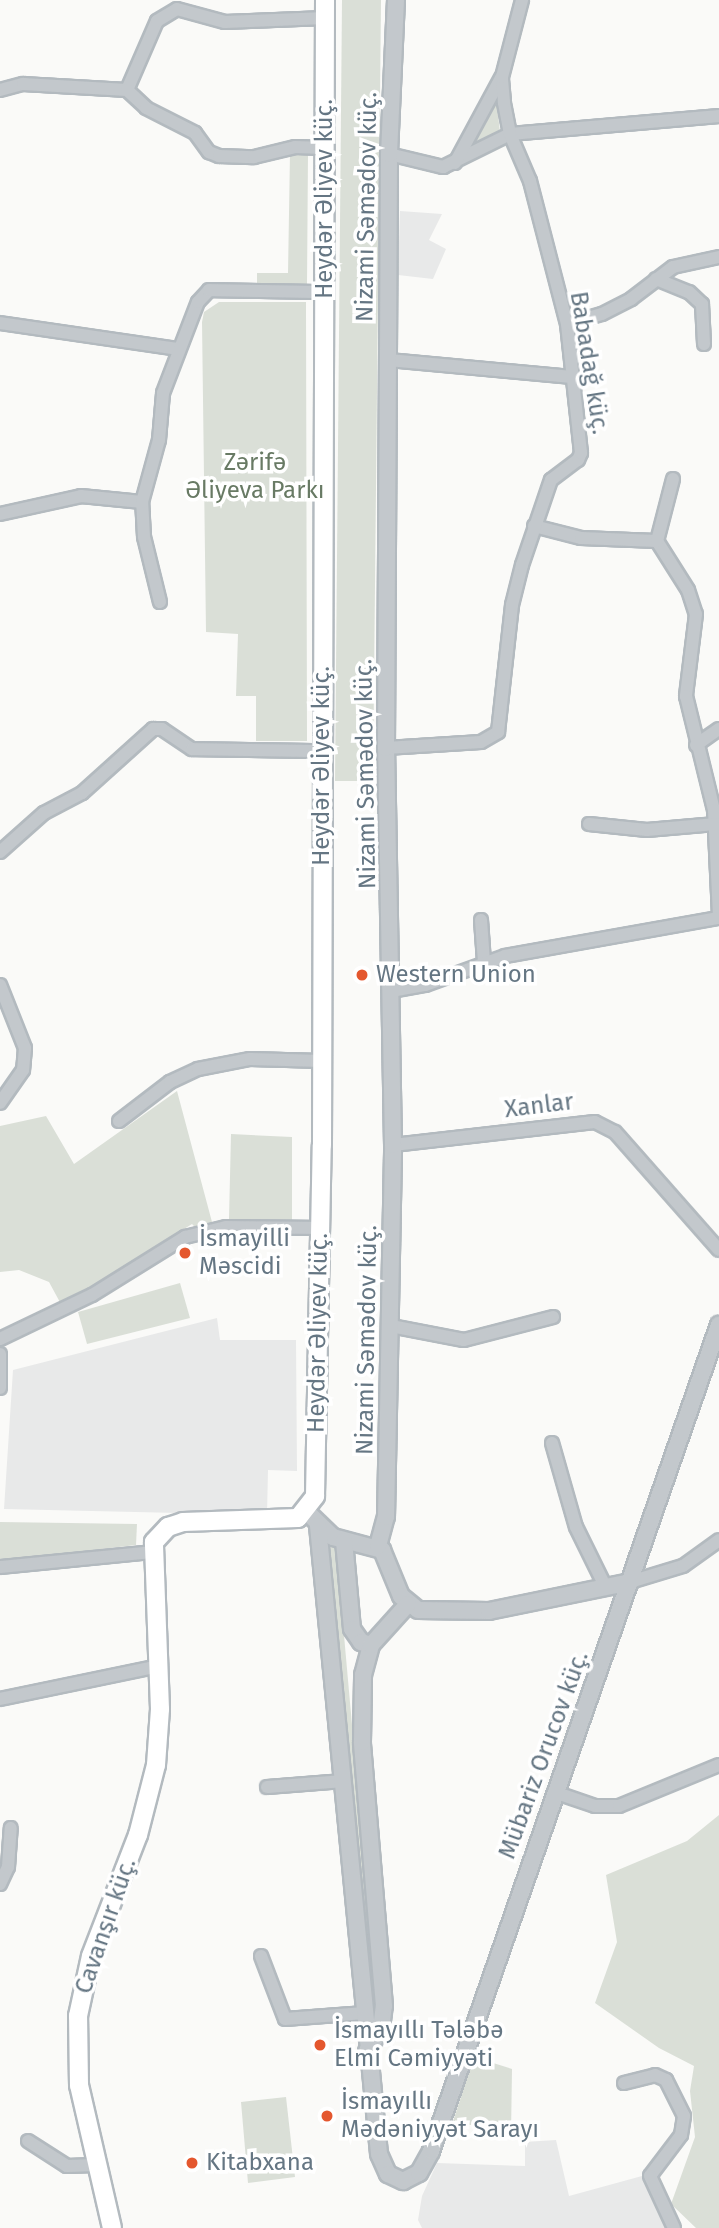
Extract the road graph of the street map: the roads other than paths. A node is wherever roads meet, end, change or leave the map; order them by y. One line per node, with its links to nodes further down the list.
1 (325, 0): 4 (main road, Heydər Əliyev küç.)
2 (397, 0): 11 (street, Nizami Səmədov küç.)
3 (522, 0): 5 (street, Babadağ küç.)
4 (325, 18): 7 (street); 10 (main road, Heydər Əliyev küç.)
5 (502, 77): 9 (street, Babadağ küç.); 12 (street)
6 (0, 90): 7 (street)
7 (127, 90): 10 (street)
8 (719, 116): 9 (street)
9 (510, 134): 12 (street); 17 (street, Babadağ küç.)
10 (324, 148): 15 (main road, Heydər Əliyev küç.)
11 (389, 154): 12 (street); 20 (street, Nizami Səmədov küç.)
12 (454, 164)
13 (719, 257): 14 (street)
14 (656, 279): 17 (street); 18 (street)
15 (325, 292): 19 (street); 31 (main road, Heydər Əliyev küç.)
16 (0, 323): 19 (street)
17 (567, 324): 21 (street, Babadağ küç.)
18 (704, 344)
19 (178, 349): 23 (street)
20 (389, 360): 21 (street); 30 (street, Nizami Səmədov küç.)
21 (574, 377): 25 (street, Babadağ küç.)
22 (673, 479): 26 (street)
23 (142, 502): 24 (street); 27 (street)
24 (0, 514)
25 (534, 526): 26 (street); 30 (street, Babadağ küç.)
26 (657, 541): 29 (street)
27 (160, 602)
28 (719, 729): 29 (street)
29 (696, 745): 33 (street)
30 (386, 748): 39 (street, Nizami Səmədov küç.)
31 (322, 751): 34 (street); 40 (main road, Heydər Əliyev küç.)
32 (589, 824): 33 (street)
33 (716, 824): 35 (street)
34 (0, 852)
35 (719, 918): 37 (street)
36 (481, 920): 37 (street)
37 (485, 962): 39 (street)
38 (0, 985): 41 (street)
39 (391, 991): 43 (street, Nizami Səmədov küç.)
40 (322, 1061): 42 (street); 44 (main road, Heydər Əliyev küç.)
41 (0, 1103)
42 (119, 1121)
43 (393, 1145): 45 (street, Xanlar); 48 (street, Nizami Səmədov küç.)
44 (320, 1228): 49 (street); 53 (main road, Heydər Əliyev küç.)
45 (719, 1250)
46 (553, 1317): 48 (street)
47 (719, 1325): 59 (street, Mübariz Orucov küç.)
48 (391, 1326): 56 (street, Nizami Səmədov küç.)
49 (0, 1339)
50 (0, 1354): 51 (street)
51 (0, 1388)
52 (551, 1443): 60 (street)
53 (313, 1519): 55 (street); 57 (main road, Cavanşır küç.); 66 (street)
54 (719, 1540): 59 (street)
55 (344, 1541): 56 (street); 62 (street)
56 (378, 1546): 61 (street)
57 (153, 1552): 58 (street); 63 (main road, Cavanşır küç.)
58 (0, 1567)
59 (630, 1582): 60 (street); 68 (street, Mübariz Orucov küç.)
60 (606, 1588): 61 (street)
61 (408, 1604): 62 (street)
62 (371, 1644): 73 (street)
63 (159, 1666): 64 (street); 76 (main road, Cavanşır küç.)
64 (0, 1699)
65 (719, 1765): 68 (street)
66 (344, 1781): 67 (street); 72 (street)
67 (267, 1787)
68 (554, 1792): 73 (street, Mübariz Orucov küç.)
69 (11, 1828): 70 (street)
70 (0, 1884)
71 (261, 1956): 72 (street)
72 (365, 2012): 73 (street)
73 (367, 2051)
74 (624, 2083): 78 (street)
75 (28, 2141): 76 (street)
76 (95, 2165): 77 (main road, Cavanşır küç.)
77 (112, 2228)
78 (674, 2228)

